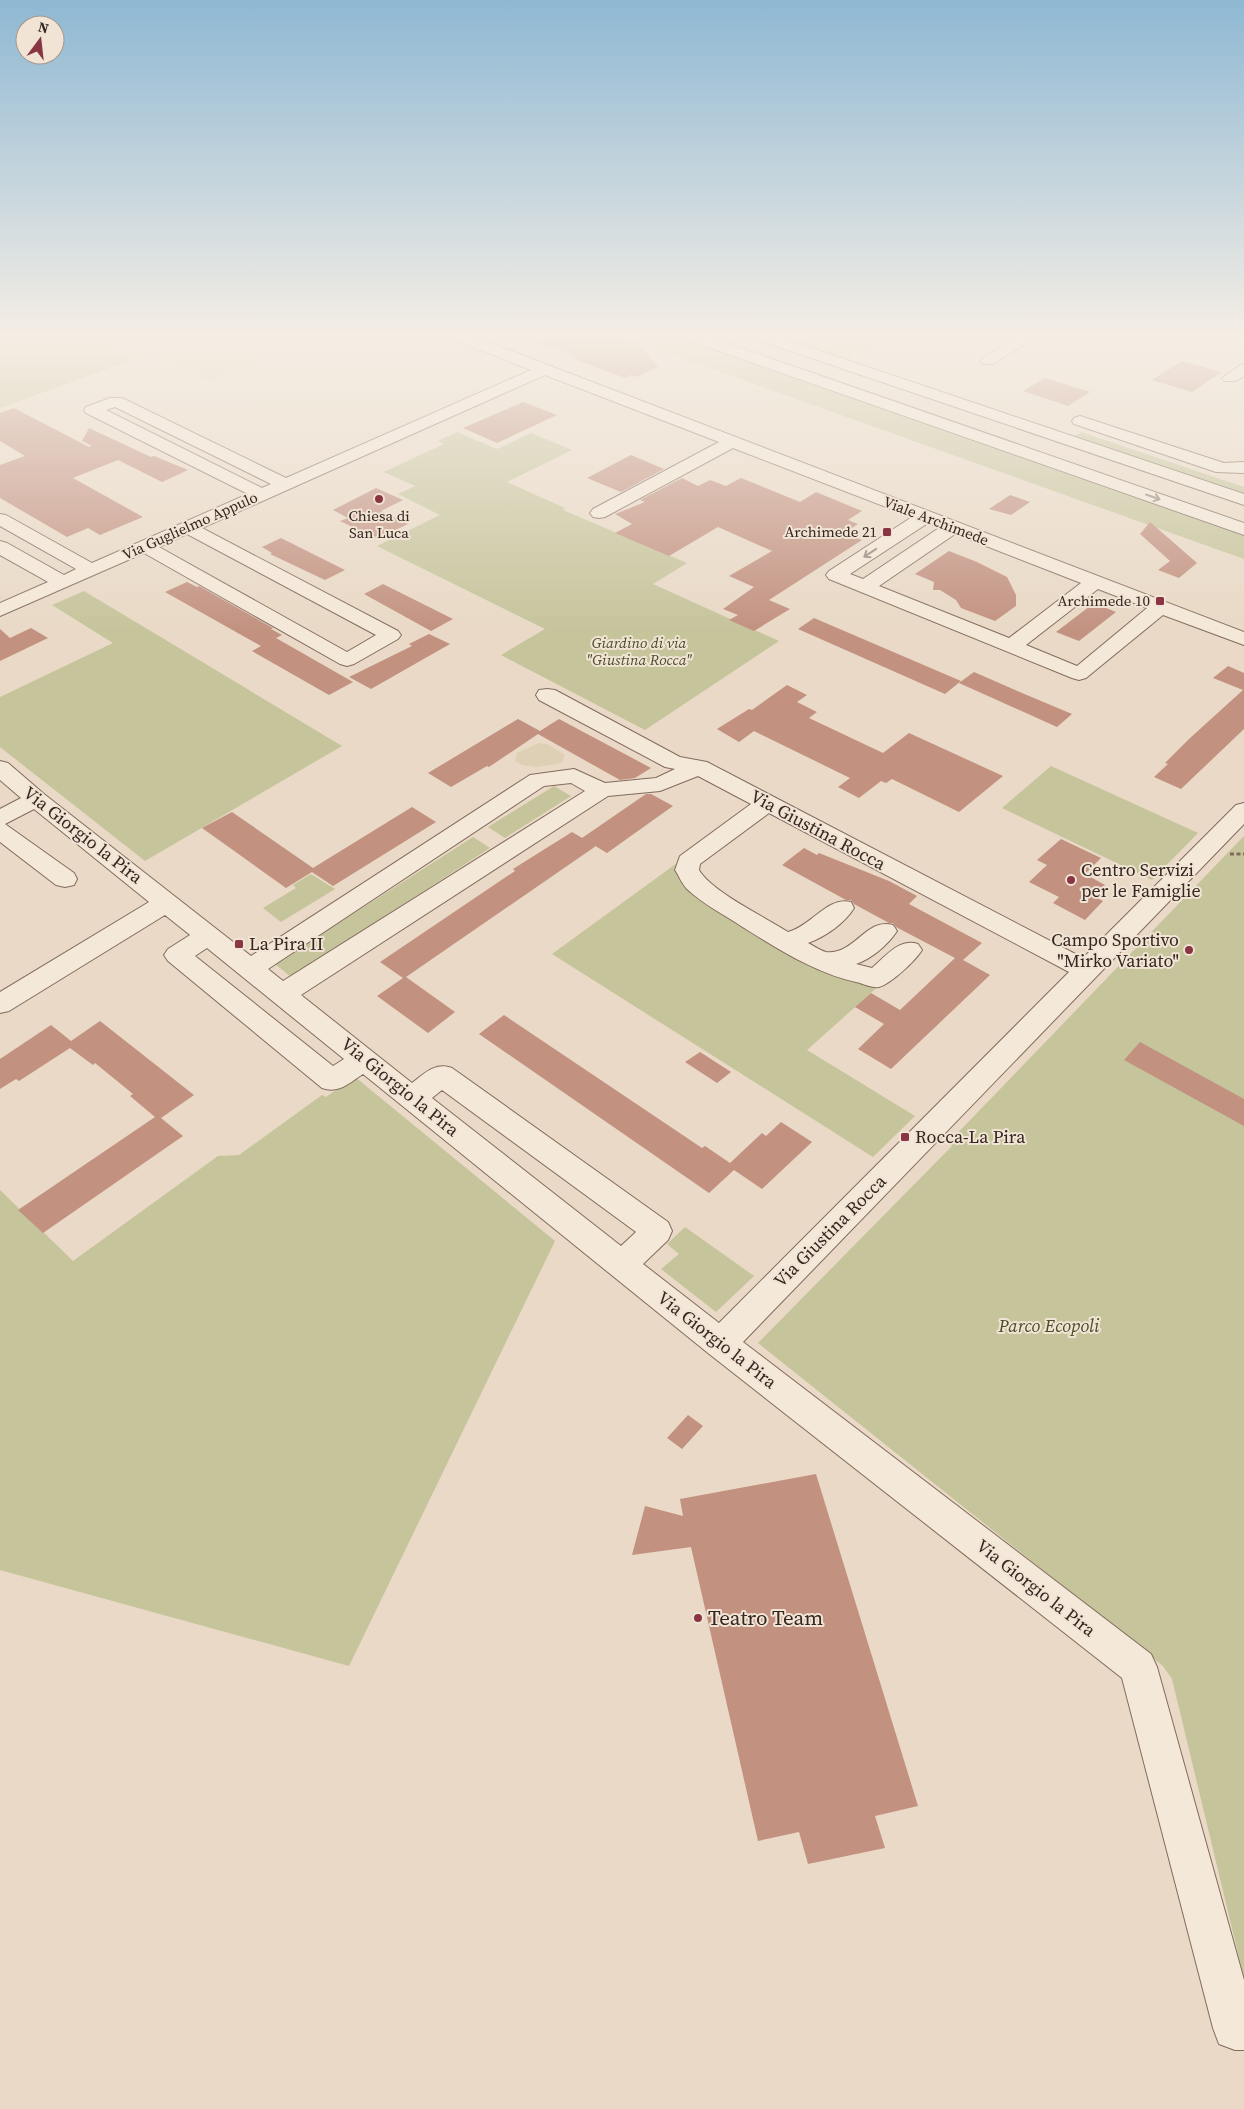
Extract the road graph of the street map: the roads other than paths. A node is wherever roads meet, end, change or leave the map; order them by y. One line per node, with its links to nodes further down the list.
1 (143, 435): 13 (street)
2 (186, 435): 12 (street)
3 (400, 435): 12 (street, Via Guglielmo Appulo)
4 (713, 435): 9 (street)
5 (975, 435): 21 (street, one-way to 21)
6 (1014, 435): 16 (street)
7 (1052, 435): 14 (street)
8 (1124, 435): 10 (street)
9 (738, 445): 11 (street); 15 (street)
10 (1244, 467)
11 (830, 474): 17 (street, Viale Archimede); 20 (street)
12 (285, 484): 13 (street, Via Guglielmo Appulo)
13 (261, 494): 19 (street, Via Guglielmo Appulo)
14 (1244, 500)
15 (599, 513)
16 (1244, 514)
17 (925, 517): 20 (street, Viale Archimede); 27 (street, one-way to 27)
18 (0, 519): 24 (street)
19 (188, 527): 22 (street, Via Guglielmo Appulo); 22 (street)
20 (963, 527): 26 (street, Viale Archimede); 27 (street)
21 (1244, 529)
22 (144, 546): 24 (street, Via Guglielmo Appulo)
23 (0, 547): 25 (street)
24 (92, 570): 25 (street, Via Guglielmo Appulo)
25 (63, 582): 29 (street, Via Guglielmo Appulo)
26 (1095, 582): 28 (street, Viale Archimede); 31 (street)
27 (864, 587): 31 (street)
28 (1161, 607): 30 (street, Viale Archimede); 31 (street)
29 (0, 610)
30 (1244, 639)
31 (1011, 647)
32 (548, 695): 33 (street, Via Giustina Rocca)
33 (699, 767): 35 (street); 37 (street, Via Giustina Rocca)
34 (0, 768): 36 (street, Via Giorgio la Pira)
35 (602, 790): 49 (street); 51 (street)
36 (36, 798): 39 (street); 42 (street, Via Giorgio la Pira)
37 (767, 803): 46 (street); 50 (street, Via Giustina Rocca)
38 (1244, 810): 50 (street, Via Giustina Rocca)
39 (0, 818)
40 (0, 830): 41 (street)
41 (65, 879)
42 (167, 902): 45 (street, Via Giorgio la Pira); 52 (street)
43 (842, 908): 46 (street)
44 (884, 931): 48 (street)
45 (209, 935): 49 (street, Via Giorgio la Pira); 53 (street)
46 (784, 941): 48 (street)
47 (909, 950): 48 (street)
48 (822, 961)
49 (251, 968): 51 (street, Via Giorgio la Pira)
50 (1086, 970): 56 (street, Via Giustina Rocca)
51 (283, 994): 53 (street, Via Giorgio la Pira)
52 (0, 1004)
53 (364, 1059): 54 (street, Via Giorgio la Pira)
54 (413, 1097): 55 (street, Via Giorgio la Pira); 55 (street)
55 (621, 1265): 56 (street, Via Giorgio la Pira)
56 (720, 1343): 57 (street, Via Giorgio la Pira)
57 (1244, 2028)

